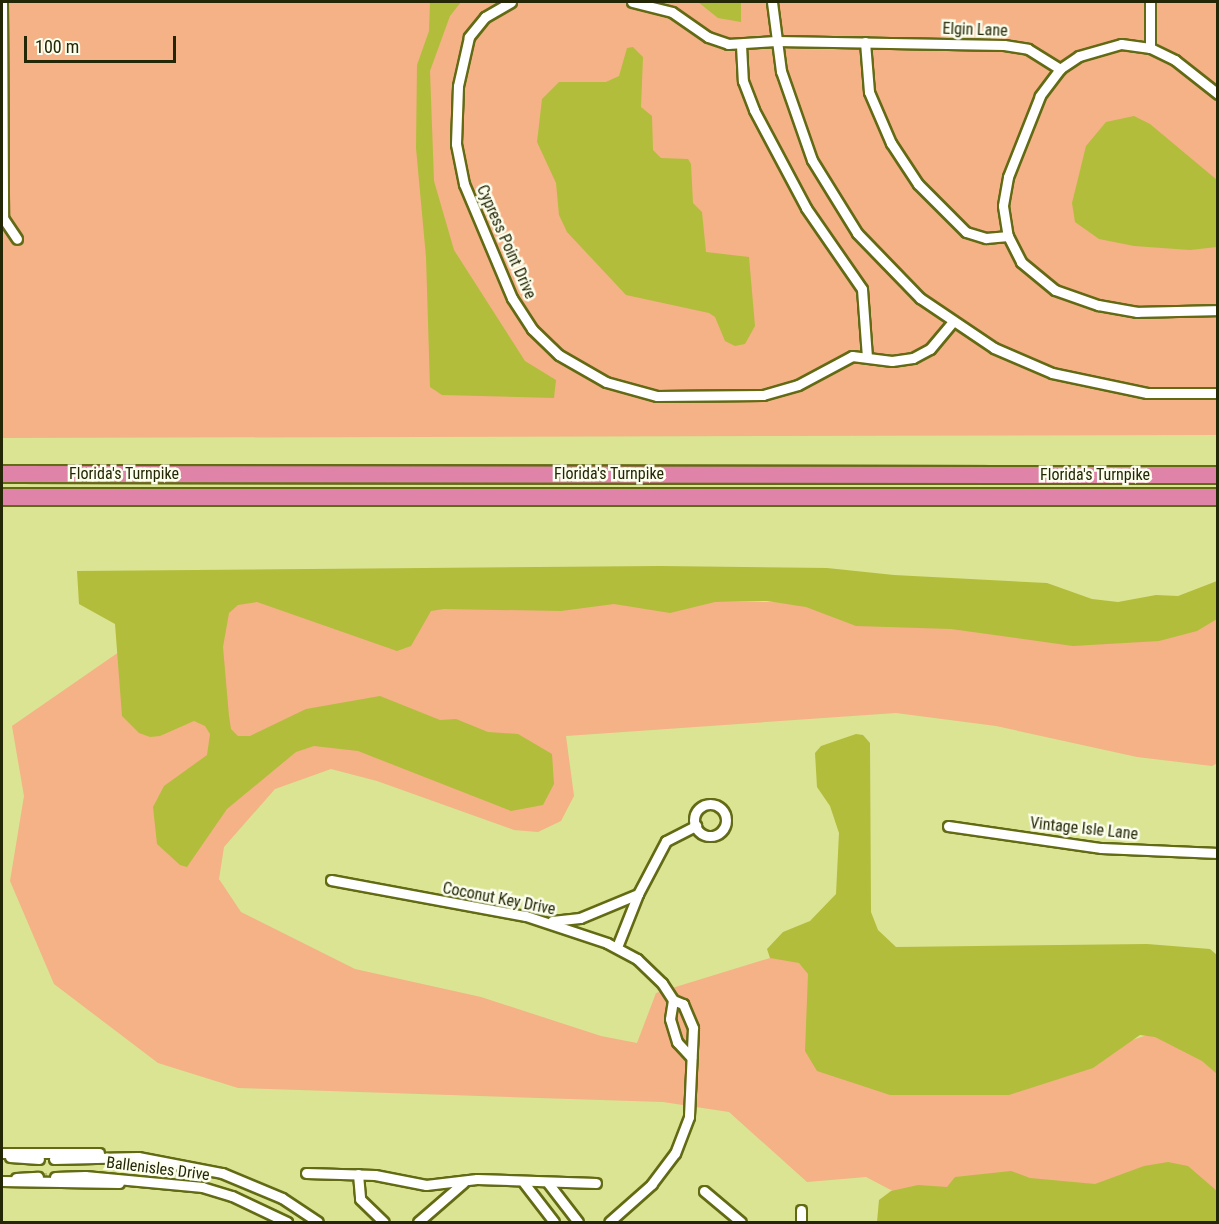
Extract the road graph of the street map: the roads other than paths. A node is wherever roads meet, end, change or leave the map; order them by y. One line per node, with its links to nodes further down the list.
1 (2, 2): 13 (street)
2 (511, 2): 16 (street, Cypress Point Drive)
3 (632, 2): 8 (street)
4 (772, 2): 6 (street)
5 (1150, 2): 9 (street)
6 (776, 41): 7 (street, Elgin Lane); 8 (street); 15 (street)
7 (865, 42): 10 (street, Elgin Lane); 12 (street)
8 (741, 45): 16 (street)
9 (1150, 48): 10 (street); 11 (street)
10 (1060, 69): 12 (street)
11 (1218, 94)
12 (1008, 236): 14 (street)
13 (17, 239)
14 (1218, 310)
15 (952, 323): 16 (street, Cypress Point Drive); 17 (street)
16 (867, 357)
17 (1218, 393)
18 (2, 474): 19 (highway, Florida's Turnpike)
19 (1218, 475)
20 (2, 497): 21 (highway, Florida's Turnpike)
21 (1218, 497)
22 (696, 826): 26 (street)
23 (948, 826): 24 (street, Vintage Isle Lane)
24 (1218, 853)
25 (331, 880): 27 (street, Coconut Key Drive)
26 (638, 894): 27 (street); 28 (street)
27 (544, 922): 28 (street, Coconut Key Drive)
28 (617, 947): 29 (street, Coconut Key Drive)
29 (673, 1000): 30 (street); 30 (street, Coconut Key Drive)
30 (691, 1057): 56 (street, Coconut Key Drive)
31 (2, 1155): 32 (street); 34 (street)
32 (138, 1157): 33 (street, Ballenisles Drive); 51 (street, Ballenisles Drive)
33 (85, 1158): 35 (street, Ballenisles Drive); 38 (street)
34 (39, 1159)
35 (54, 1159)
36 (306, 1173): 37 (street)
37 (358, 1174): 43 (street); 52 (street)
38 (85, 1176): 40 (street, Ballenisles Drive); 42 (street, Ballenisles Drive)
39 (38, 1177): 41 (street)
40 (55, 1177)
41 (2, 1180): 42 (street)
42 (143, 1180): 50 (street, Ballenisles Drive)
43 (465, 1181): 44 (street); 53 (street)
44 (524, 1183): 45 (street); 54 (street)
45 (548, 1183): 46 (street); 55 (street)
46 (596, 1183)
47 (705, 1191): 49 (street)
48 (801, 1210): 59 (street)
49 (730, 1214): 57 (street); 58 (street)
50 (287, 1222)
51 (318, 1222)
52 (384, 1222)
53 (418, 1222)
54 (554, 1222)
55 (578, 1222)
56 (609, 1222)
57 (723, 1222)
58 (741, 1222)
59 (801, 1222)

